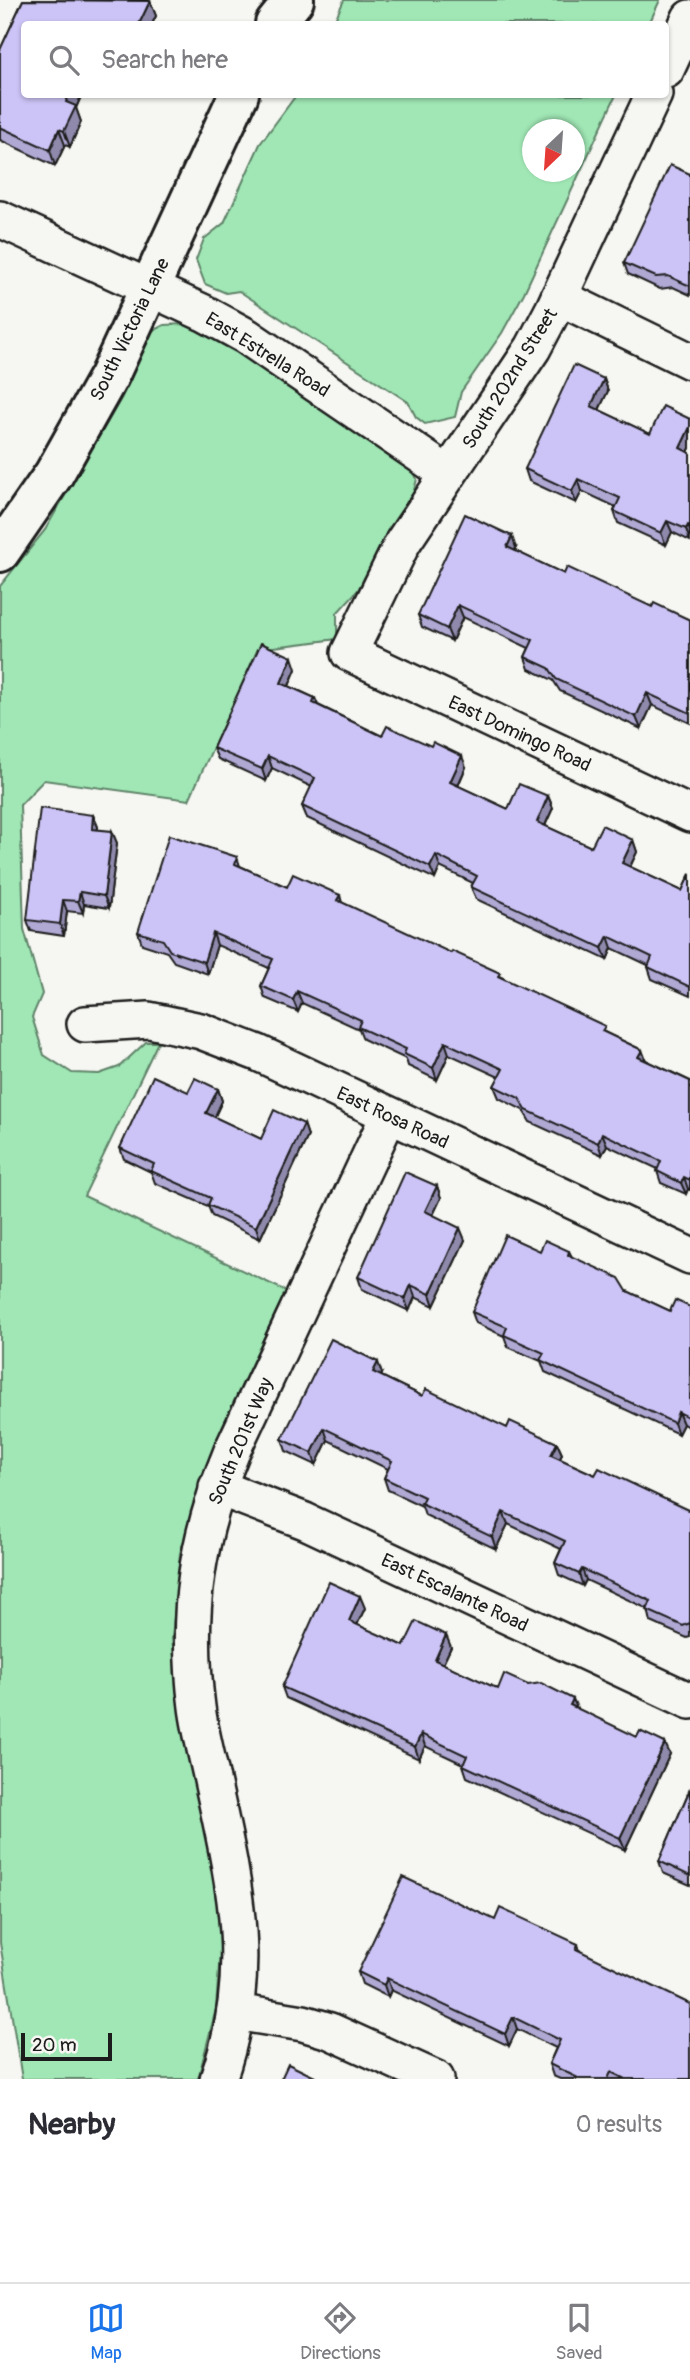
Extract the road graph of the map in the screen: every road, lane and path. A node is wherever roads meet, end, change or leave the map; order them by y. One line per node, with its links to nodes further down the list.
1 (275, 0): 4 (street)
2 (294, 0): 5 (street)
3 (690, 18): 6 (street)
4 (269, 21)
5 (277, 21)
6 (669, 64)
7 (237, 98): 10 (street, South Victoria Lane)
8 (652, 98): 11 (street, South 202nd Street)
9 (0, 219): 10 (street, East Estrella Road)
10 (149, 288): 13 (street, East Estrella Road); 14 (street, South Victoria Lane)
11 (559, 297): 12 (street); 13 (street, South 202nd Street)
12 (690, 361)
13 (448, 474): 15 (street, South 202nd Street)
14 (0, 552)
15 (349, 653): 16 (street, East Domingo Road)
16 (690, 814)
17 (85, 1024): 18 (street, East Rosa Road)
18 (390, 1115): 19 (street, East Rosa Road); 20 (street, South 201st Way)
19 (690, 1256)
20 (217, 1487): 21 (street, East Escalante Road); 22 (street, South 201st Way)
21 (690, 1701)
22 (235, 2012): 23 (street, South 201st Way); 24 (street)
23 (218, 2079)
24 (436, 2079)

